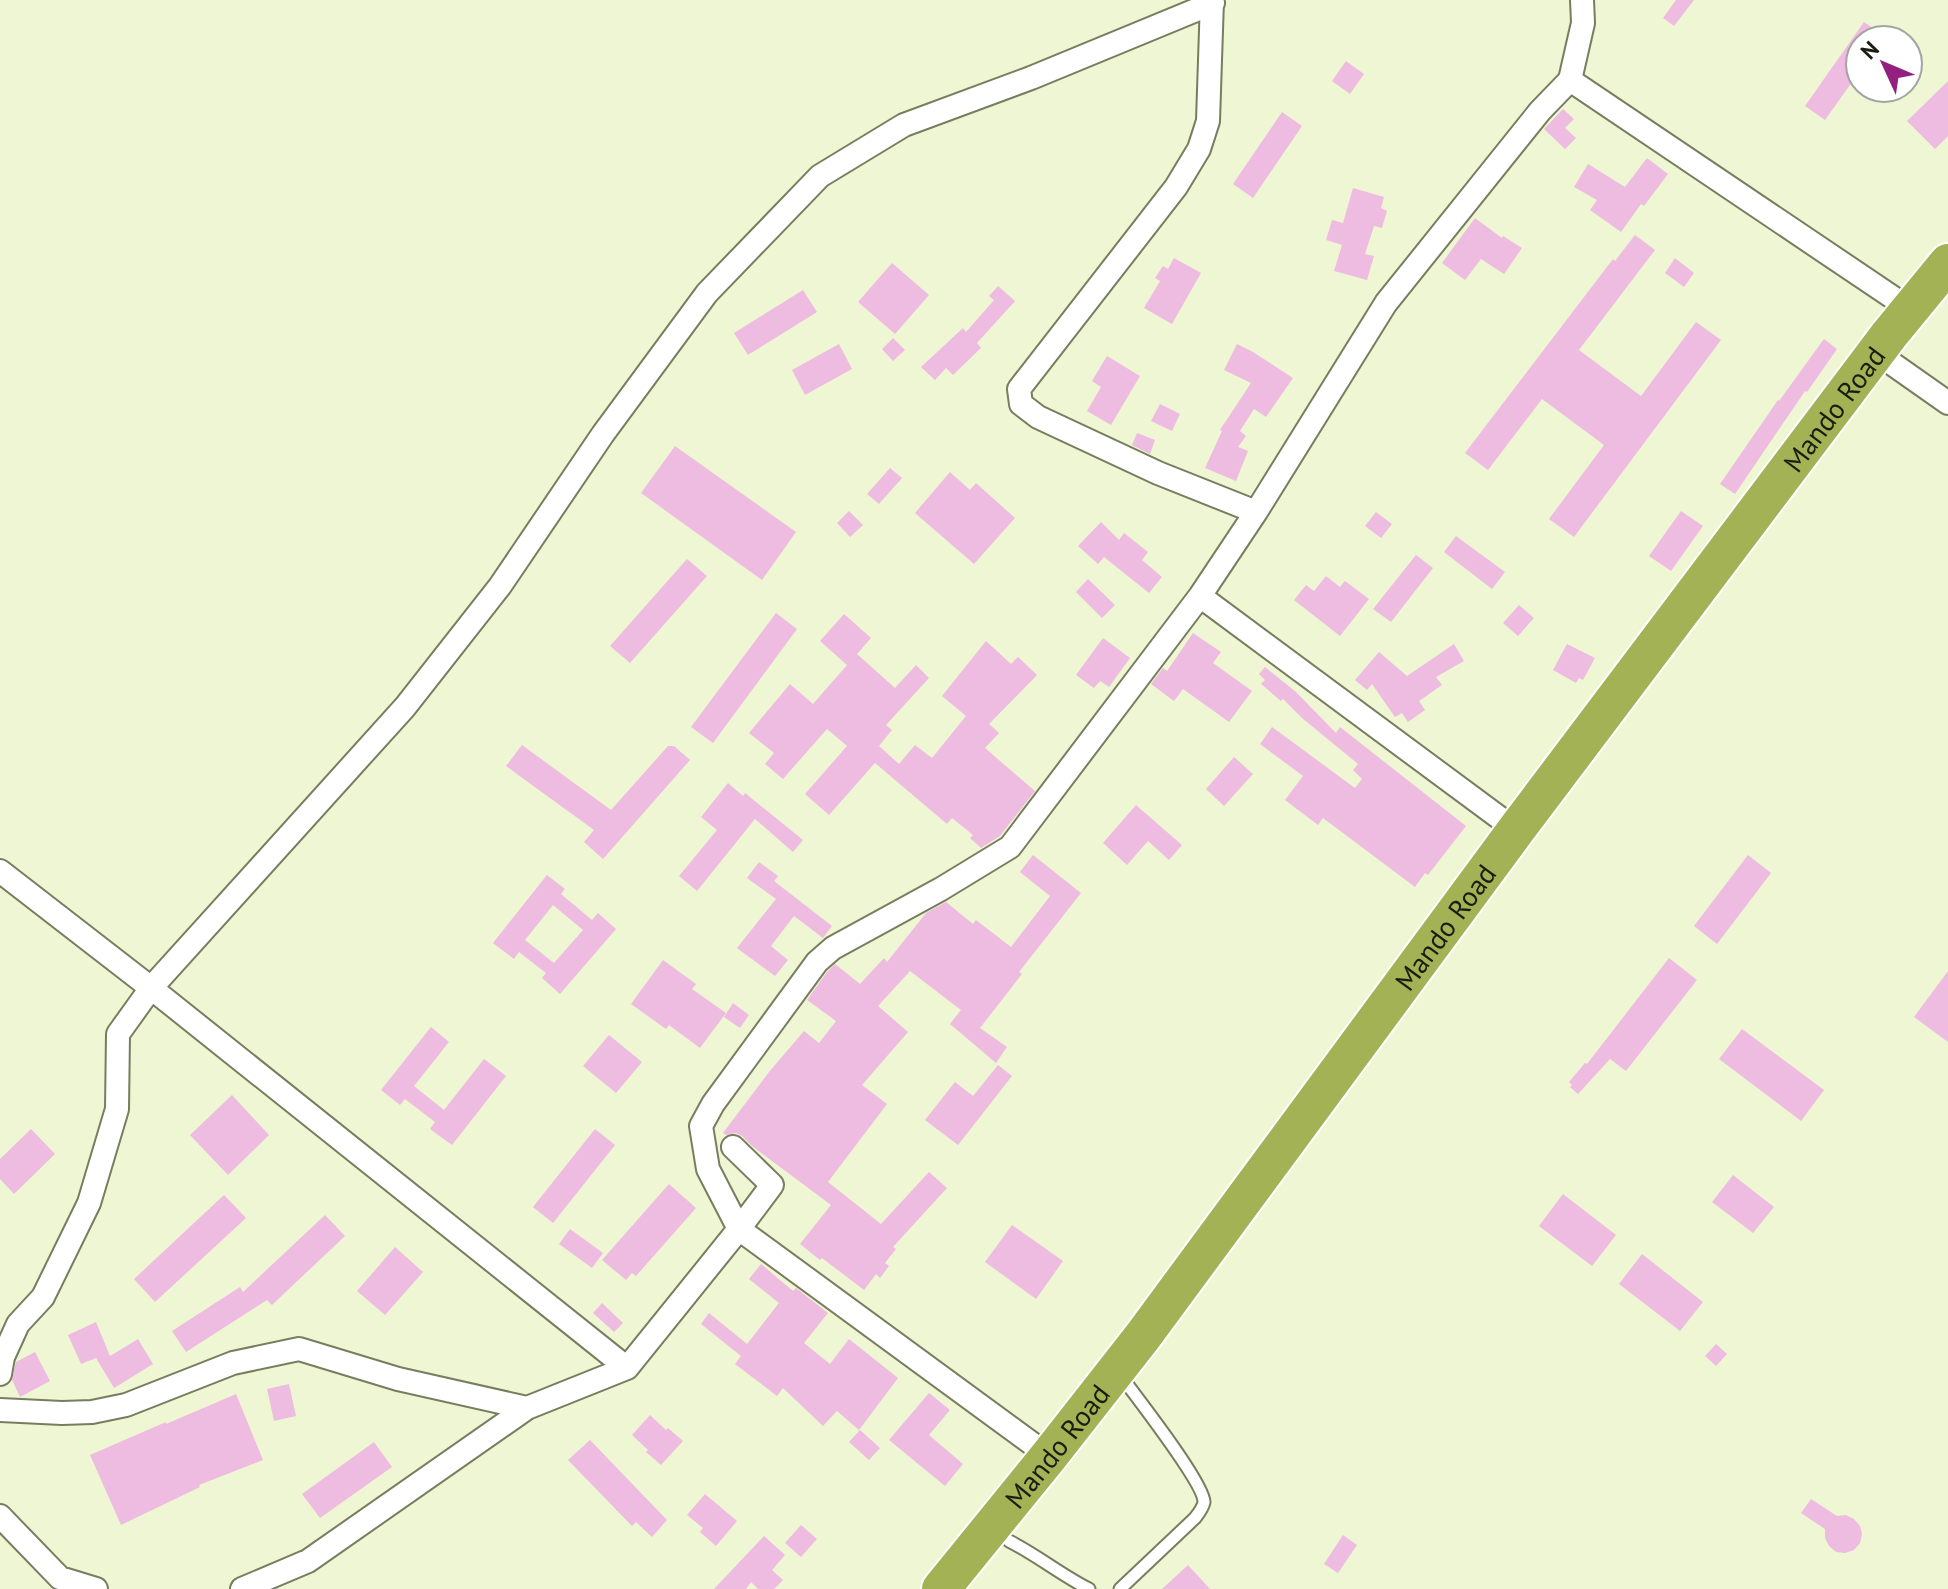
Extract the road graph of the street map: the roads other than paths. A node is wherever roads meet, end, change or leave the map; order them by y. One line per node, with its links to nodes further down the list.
1 (1582, 0): 3 (street)
2 (1212, 2): 9 (street); 13 (street)
3 (1570, 80): 6 (street); 9 (street)
4 (1948, 263): 6 (highway, Mando Road)
5 (1948, 296): 7 (highway, Mando Road)
6 (1910, 309): 11 (highway, Mando Road)
7 (1894, 365): 8 (street); 18 (highway, Mando Road)
8 (1948, 403)
9 (1256, 512): 10 (street)
10 (1200, 596): 11 (street); 15 (street)
11 (1516, 830): 21 (highway, Mando Road)
12 (0, 871): 13 (street)
13 (151, 988): 16 (street); 17 (street)
14 (733, 1147): 15 (street)
15 (739, 1229): 16 (street); 21 (street)
16 (627, 1368): 19 (street)
17 (0, 1374)
18 (1127, 1384): 23 (highway, Mando Road); 29 (lane)
19 (527, 1408): 20 (street); 25 (street)
20 (0, 1410)
21 (1049, 1456): 26 (highway, Mando Road)
22 (0, 1516): 24 (street)
23 (1009, 1541): 27 (highway, Mando Road); 28 (lane)
24 (96, 1589)
25 (242, 1589)
26 (941, 1589)
27 (970, 1589)
28 (1089, 1589)
29 (1120, 1589)

